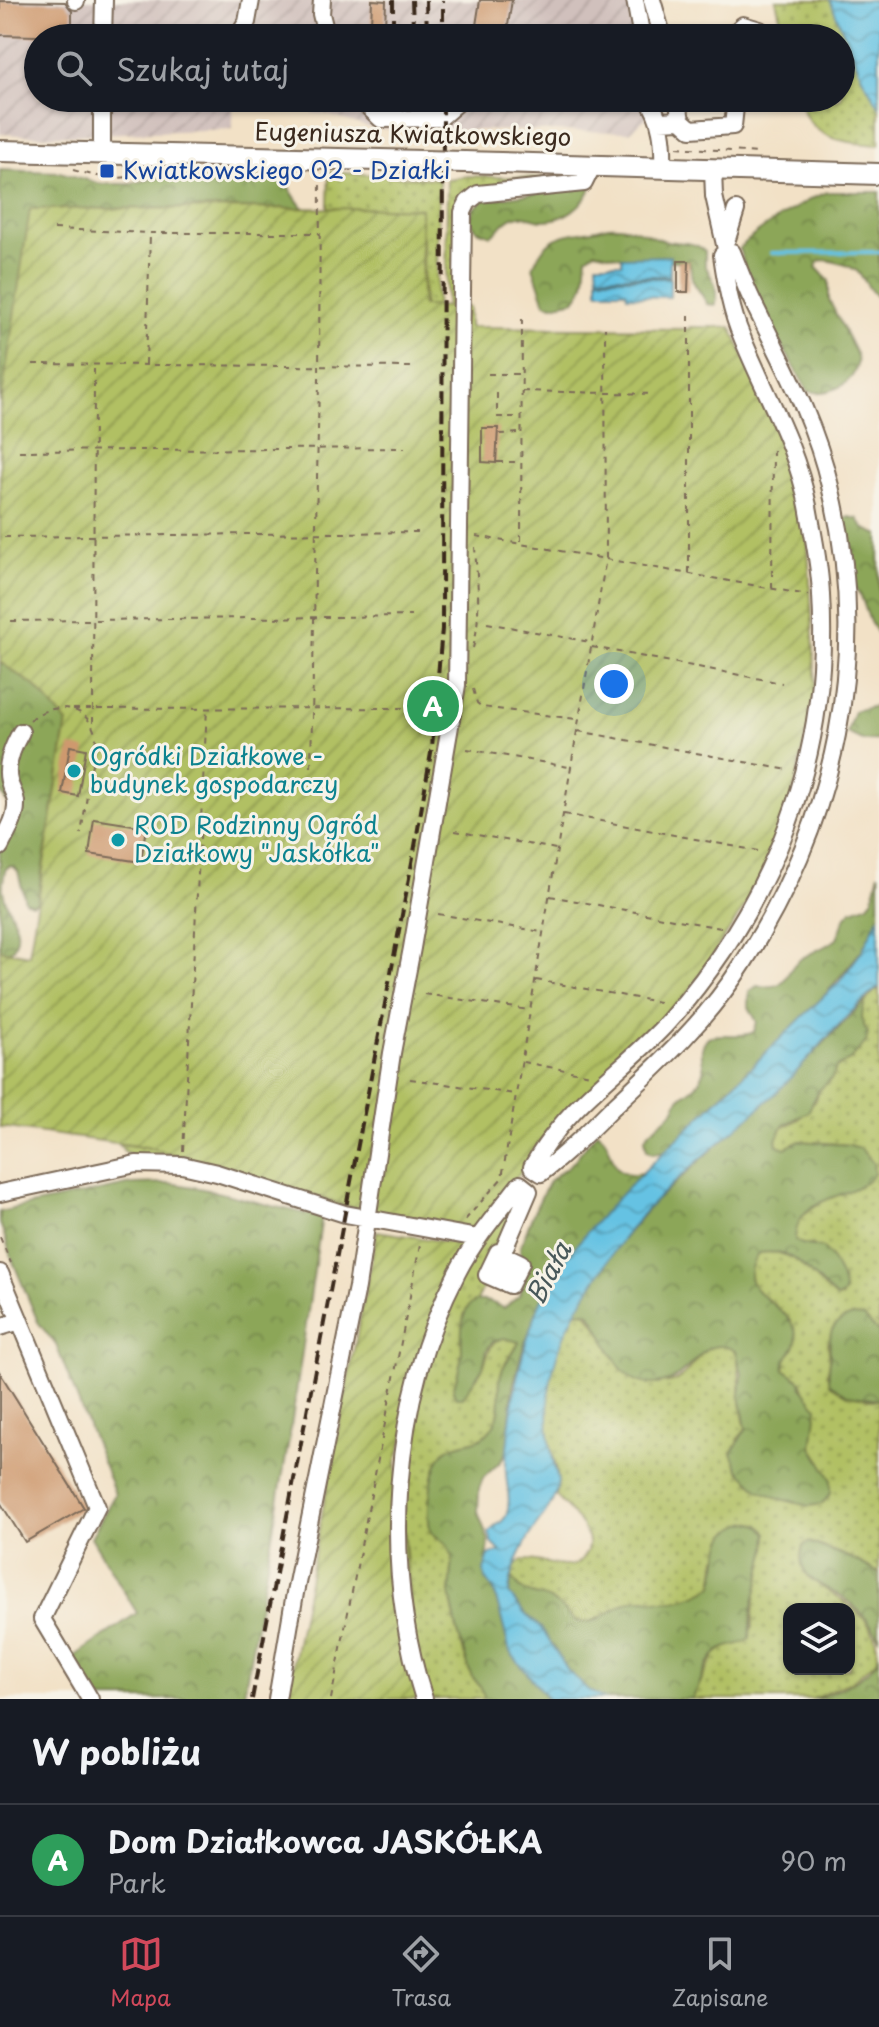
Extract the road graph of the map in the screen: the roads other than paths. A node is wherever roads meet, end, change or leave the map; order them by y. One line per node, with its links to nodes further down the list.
1 (104, 0): 6 (street)
2 (251, 0): 7 (street)
3 (635, 0): 8 (street)
4 (652, 0): 9 (street)
5 (665, 0): 10 (street)
6 (103, 24)
7 (246, 24)
8 (639, 24)
9 (661, 24)
10 (666, 24)
11 (102, 112): 20 (street)
12 (374, 112): 13 (street)
13 (447, 112)
14 (657, 112): 18 (street)
15 (680, 112): 17 (street)
16 (736, 112): 17 (street)
17 (681, 120): 18 (street)
18 (659, 121): 21 (street)
19 (0, 151): 20 (main road, Eugeniusza Kwiatkowskiego)
20 (102, 154): 22 (main road, Eugeniusza Kwiatkowskiego, bridge)
21 (663, 158): 22 (main road, Eugeniusza Kwiatkowskiego); 23 (main road, Eugeniusza Kwiatkowskiego)
22 (593, 165): 32 (street)
23 (713, 170): 24 (main road, Eugeniusza Kwiatkowskiego); 26 (street)
24 (879, 174)
25 (736, 210): 26 (street)
26 (726, 250): 29 (street); 29 (street)
27 (21, 732): 28 (street)
28 (0, 847)
29 (538, 1168): 30 (street)
30 (522, 1190): 33 (street); 35 (street)
31 (0, 1193): 32 (street)
32 (368, 1219): 33 (street); 39 (street)
33 (478, 1238): 40 (street)
34 (0, 1273): 36 (street)
35 (504, 1279)
36 (20, 1321): 37 (street); 38 (street)
37 (0, 1327)
38 (90, 1699)
39 (277, 1699)
40 (424, 1699)

